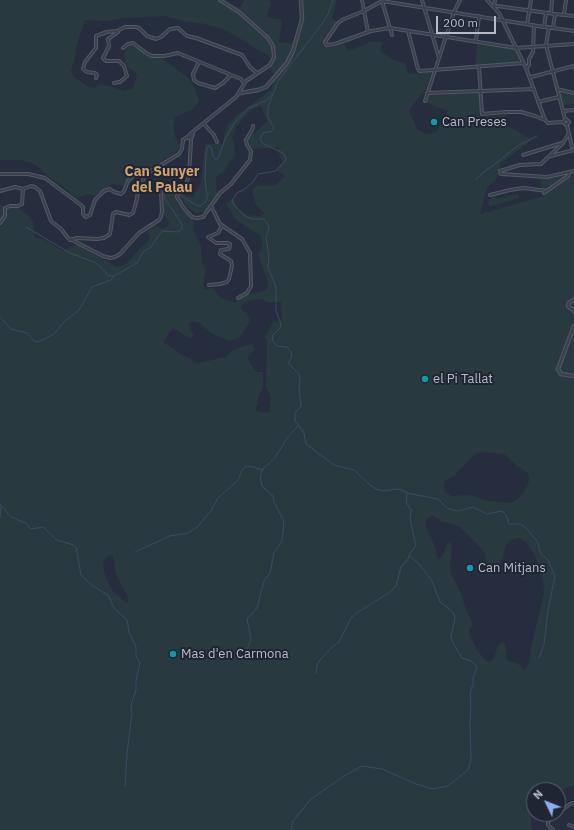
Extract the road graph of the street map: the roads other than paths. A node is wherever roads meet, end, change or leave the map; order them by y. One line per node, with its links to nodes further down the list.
1 (220, 0): 53 (street)
2 (301, 0): 62 (street)
3 (362, 0): 15 (street)
4 (422, 0): 13 (street)
5 (460, 0): 16 (street)
6 (487, 0): 12 (street)
7 (495, 0): 12 (street)
8 (531, 0): 14 (street)
9 (552, 0): 18 (street)
10 (566, 0): 20 (street)
11 (382, 1): 13 (street); 15 (street); 27 (street)
12 (494, 6): 14 (street); 23 (street)
13 (424, 8): 16 (street); 34 (street)
14 (530, 10): 17 (street); 24 (street)
15 (364, 11): 33 (street); 33 (street)
16 (454, 12): 21 (street); 36 (street)
17 (546, 12): 18 (street); 26 (street)
18 (550, 13): 19 (street)
19 (555, 14): 20 (street); 29 (street)
20 (564, 15): 22 (street)
21 (479, 16): 23 (street); 37 (street)
22 (574, 16)
23 (502, 20): 24 (street); 42 (street)
24 (528, 24): 25 (street)
25 (534, 25): 26 (street); 39 (street)
26 (544, 27): 28 (street)
27 (390, 28): 31 (street); 33 (street); 35 (street)
28 (548, 28): 29 (street); 40 (street)
29 (553, 28): 32 (street)
30 (118, 31): 53 (street); 56 (street); 57 (street)
31 (408, 31): 34 (street); 51 (street)
32 (574, 31)
33 (368, 32)
34 (431, 34): 36 (street); 43 (street)
35 (392, 35)
36 (446, 36): 37 (street); 44 (street)
37 (476, 41): 42 (street)
38 (574, 44): 40 (street)
39 (533, 46): 40 (street); 42 (street); 50 (street)
40 (546, 46): 52 (street)
41 (123, 48): 46 (street)
42 (516, 48): 47 (street)
43 (436, 50): 44 (street); 45 (street)
44 (441, 50): 45 (street)
45 (439, 57): 51 (street)
46 (199, 62): 54 (street); 54 (street)
47 (524, 63): 49 (street); 50 (street)
48 (574, 66): 52 (street)
49 (479, 67): 51 (street); 61 (street)
50 (526, 68): 55 (street)
51 (435, 70): 64 (street)
52 (553, 71): 55 (street); 60 (street)
53 (257, 73): 58 (street)
54 (231, 75): 58 (street)
55 (530, 77): 59 (street)
56 (96, 78)
57 (114, 83)
58 (244, 83): 62 (street)
59 (534, 89): 61 (street); 67 (street)
60 (557, 89): 63 (street); 65 (street)
61 (481, 92): 64 (street); 71 (street)
62 (240, 93): 75 (street)
63 (574, 93)
64 (427, 94): 66 (street)
65 (559, 97): 67 (street); 69 (street)
66 (425, 101)
67 (538, 102): 71 (street)
68 (574, 110): 69 (street)
69 (563, 111): 70 (street)
70 (565, 119): 72 (street); 73 (street)
71 (544, 120): 72 (street)
72 (563, 122): 76 (street)
73 (569, 122): 74 (street); 76 (street)
74 (574, 122)
75 (204, 124): 79 (street); 80 (street)
76 (567, 125): 78 (street)
77 (253, 126): 96 (street)
78 (569, 133): 81 (street); 82 (street)
79 (191, 136): 89 (street); 91 (street)
80 (217, 142)
81 (563, 143): 84 (street); 85 (street)
82 (572, 147)
83 (574, 150): 85 (street)
84 (523, 155)
85 (550, 156): 87 (street)
86 (574, 171): 87 (street)
87 (570, 172): 93 (street)
88 (0, 174): 89 (street)
89 (146, 174): 99 (street)
90 (23, 189): 92 (street); 97 (street); 99 (street)
91 (179, 190): 96 (street); 99 (street)
92 (0, 191)
93 (547, 191): 94 (street); 95 (street)
94 (544, 193)
95 (490, 195)
96 (211, 206): 98 (street)
97 (0, 223)
98 (222, 226): 100 (street); 101 (street)
99 (70, 240)
100 (209, 285)
101 (238, 298)
102 (574, 299): 103 (street)
103 (574, 312)
104 (574, 326): 105 (street)
105 (574, 376)
106 (569, 825): 107 (street)
107 (574, 827)

